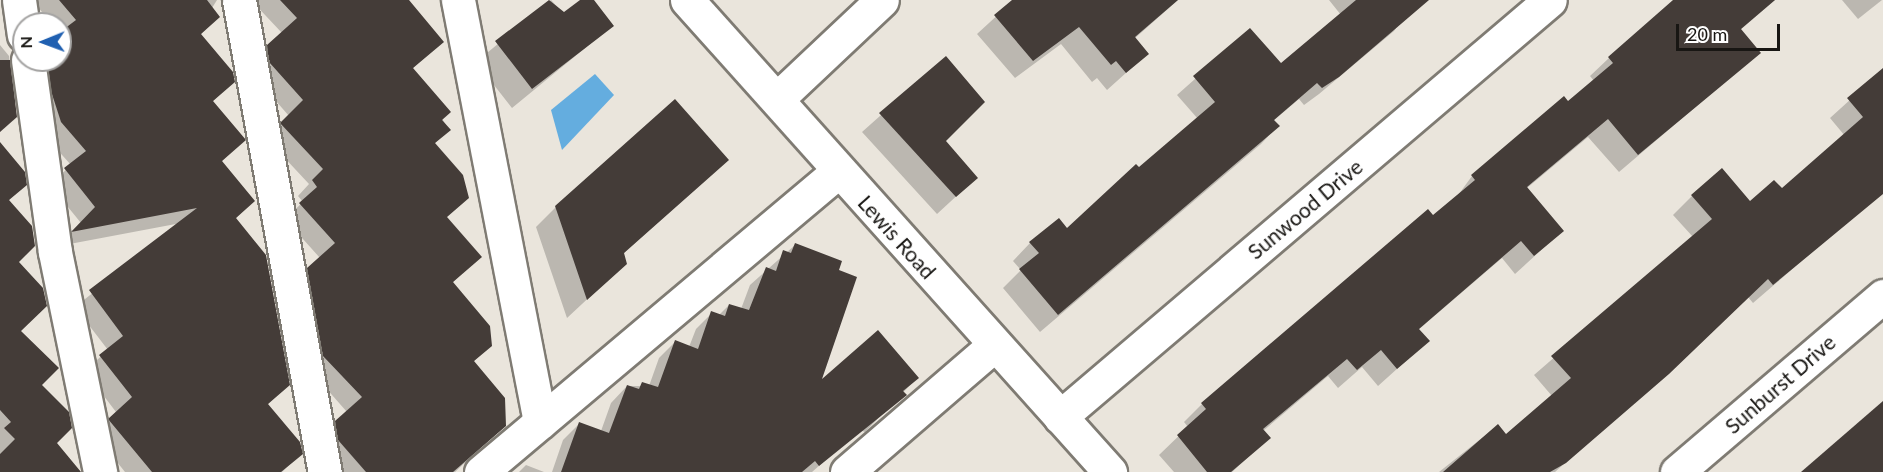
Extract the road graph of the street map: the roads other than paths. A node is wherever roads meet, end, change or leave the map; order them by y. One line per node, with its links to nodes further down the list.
1 (239, 0): 14 (street)
2 (458, 0): 12 (street)
3 (687, 0): 7 (street, Lewis Road)
4 (882, 0): 7 (street)
5 (1550, 0): 11 (street, Sunwood Drive)
6 (29, 72): 13 (street)
7 (777, 99): 8 (street, Lewis Road)
8 (839, 171): 10 (street, Lewis Road); 12 (street)
9 (1883, 296): 18 (street, Sunburst Drive)
10 (993, 346): 11 (street, Lewis Road); 16 (street)
11 (1060, 417): 17 (street, Lewis Road)
12 (540, 422): 15 (street)
13 (100, 472)
14 (325, 472)
15 (481, 472)
16 (847, 472)
17 (1110, 472)
18 (1677, 472)

